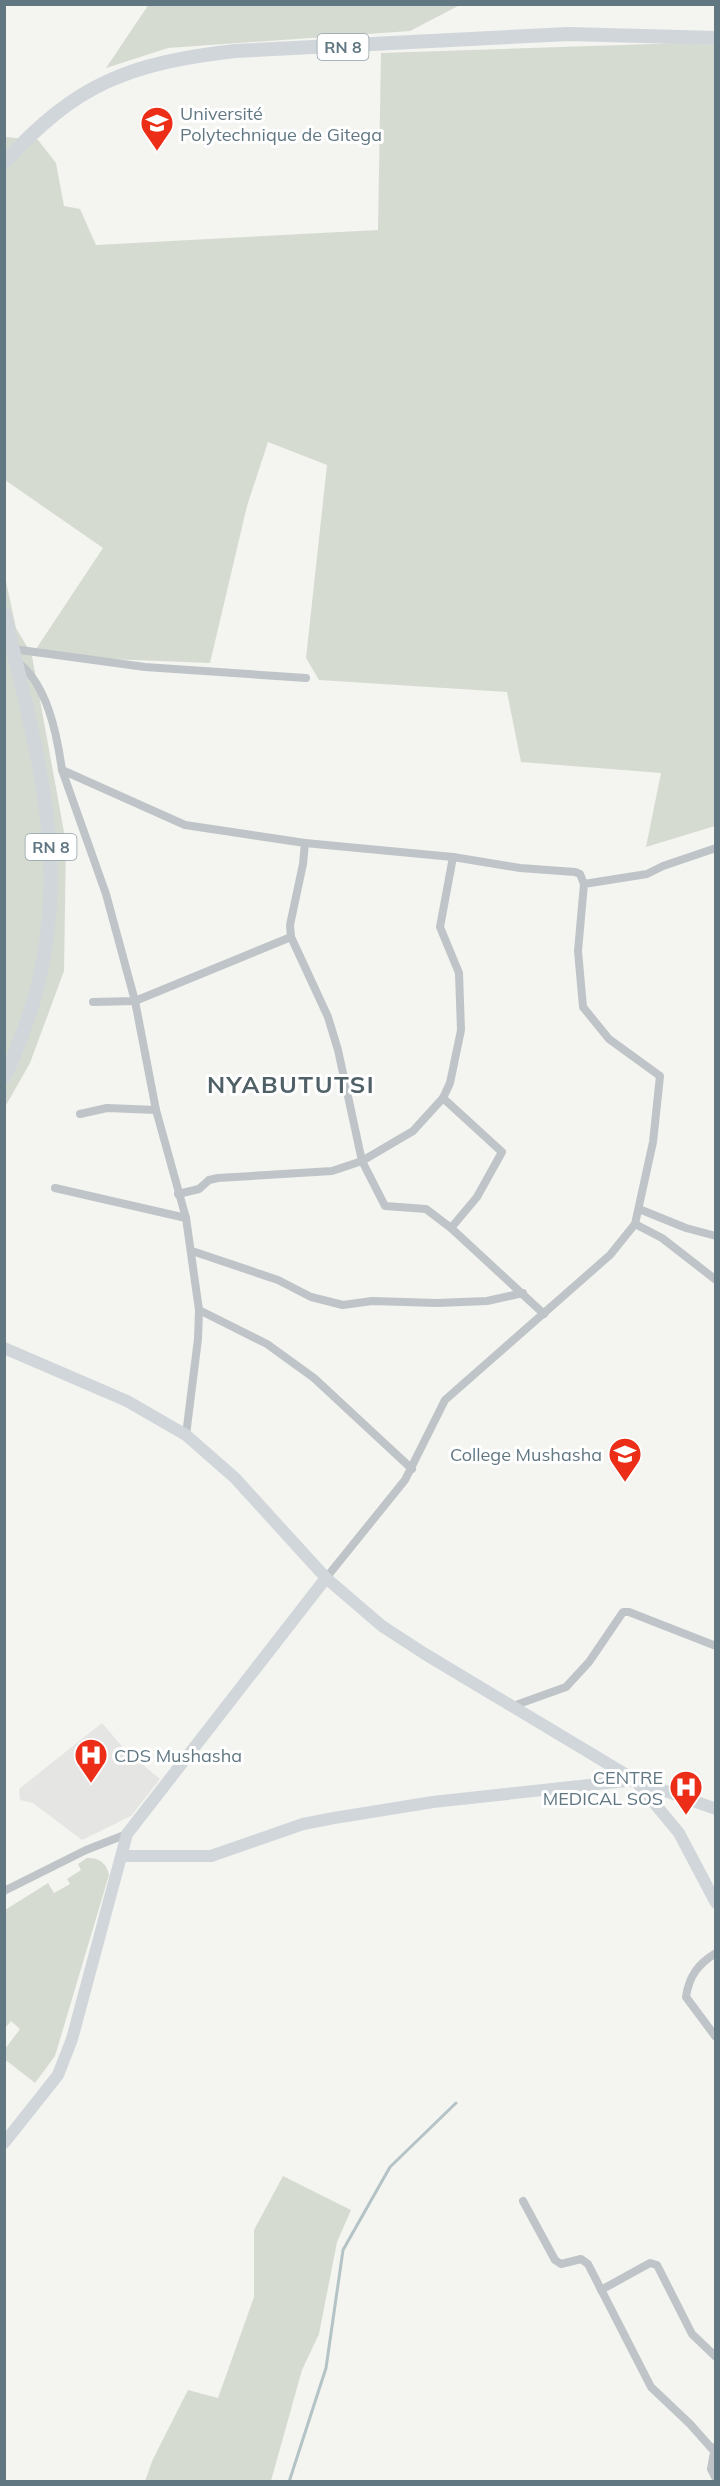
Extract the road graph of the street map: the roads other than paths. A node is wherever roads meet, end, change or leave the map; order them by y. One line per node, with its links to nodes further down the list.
1 (716, 38): 2 (main road, RN 8)
2 (4, 163)
3 (4, 614): 4 (main road, RN 8)
4 (14, 654): 5 (street); 6 (street); 14 (main road, RN 8)
5 (306, 678)
6 (62, 770): 7 (street); 12 (street)
7 (305, 843): 9 (street); 11 (street)
8 (716, 848): 10 (street)
9 (453, 857): 10 (street); 15 (street)
10 (584, 884): 21 (street)
11 (291, 938): 12 (street); 18 (street)
12 (135, 1001): 13 (street); 16 (street)
13 (93, 1002)
14 (4, 1077)
15 (443, 1098): 18 (street); 24 (street)
16 (156, 1110): 17 (street); 20 (street)
17 (80, 1114)
18 (362, 1161): 20 (street); 24 (street)
19 (55, 1188): 22 (street)
20 (178, 1194): 22 (street)
21 (639, 1209): 23 (street); 25 (street)
22 (186, 1218): 26 (street)
23 (635, 1224): 27 (street); 30 (street)
24 (451, 1228): 28 (street)
25 (716, 1236)
26 (192, 1251): 28 (street); 29 (street)
27 (716, 1280)
28 (523, 1293): 30 (street)
29 (199, 1310): 32 (street); 33 (street)
30 (544, 1314): 33 (street)
31 (4, 1348): 32 (street)
32 (186, 1436): 34 (street)
33 (412, 1469): 34 (street)
34 (326, 1578): 36 (street); 39 (street)
35 (716, 1646): 36 (street)
36 (513, 1706): 37 (street)
37 (636, 1780): 38 (street); 40 (street); 42 (street)
38 (716, 1809)
39 (127, 1834): 40 (street); 41 (street)
40 (122, 1856): 45 (street)
41 (4, 1891)
42 (716, 1903)
43 (716, 1953): 44 (street)
44 (715, 2036)
45 (4, 2144)
46 (523, 2201): 47 (street)
47 (602, 2290): 48 (street); 49 (street)
48 (716, 2357)
49 (715, 2449): 50 (street)
50 (716, 2480)

